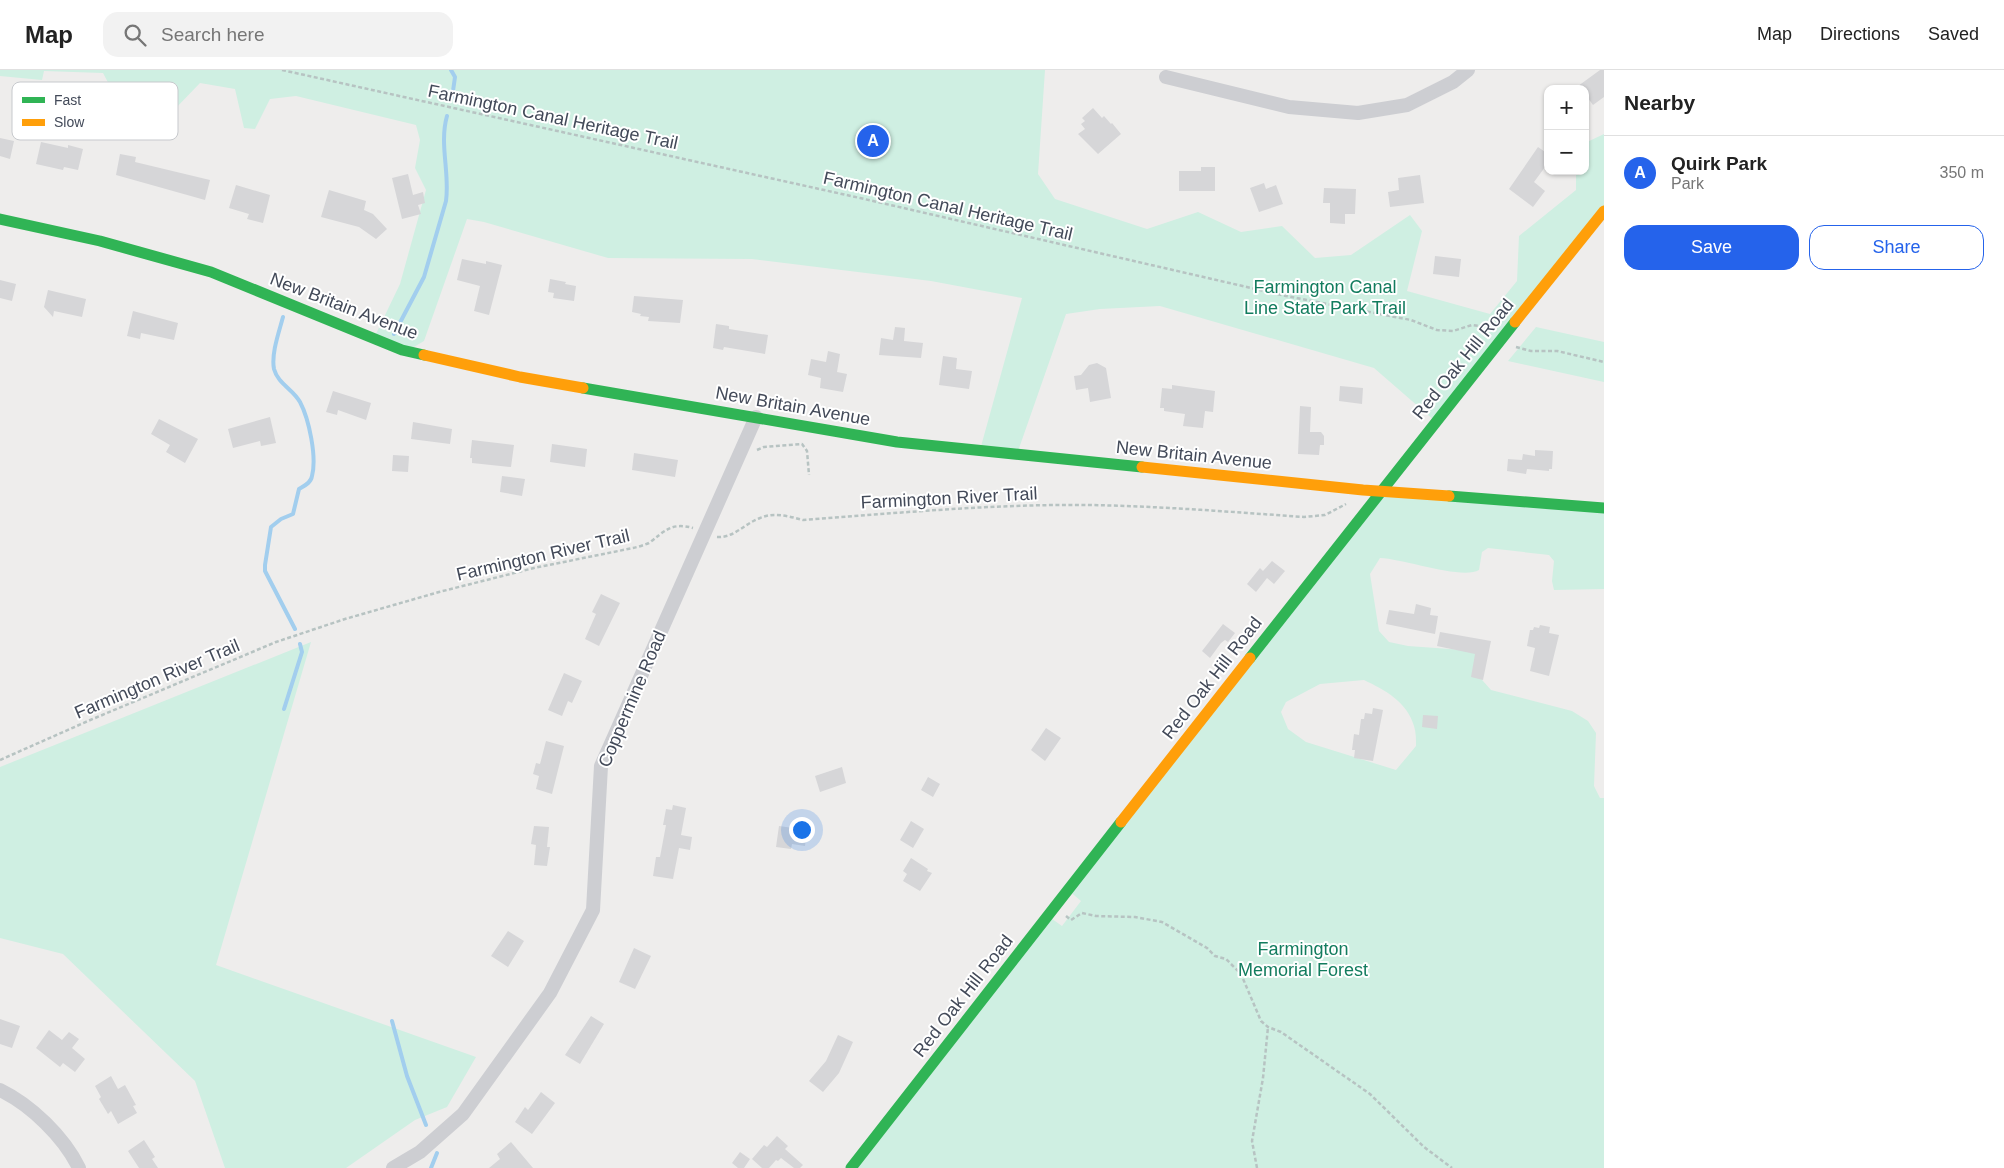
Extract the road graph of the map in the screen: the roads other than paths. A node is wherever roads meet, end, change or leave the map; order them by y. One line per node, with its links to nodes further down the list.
1 (1468, 70): 2 (street)
2 (1166, 77)
3 (1603, 213): 6 (street, Red Oak Hill Road)
4 (0, 219): 5 (street, New Britain Avenue)
5 (756, 416): 6 (street, New Britain Avenue); 10 (street, Coppermine Road)
6 (1380, 490): 7 (street, New Britain Avenue); 11 (street, Red Oak Hill Road)
7 (1604, 508)
8 (0, 1090): 9 (street)
9 (79, 1168)
10 (393, 1168)
11 (851, 1168)

